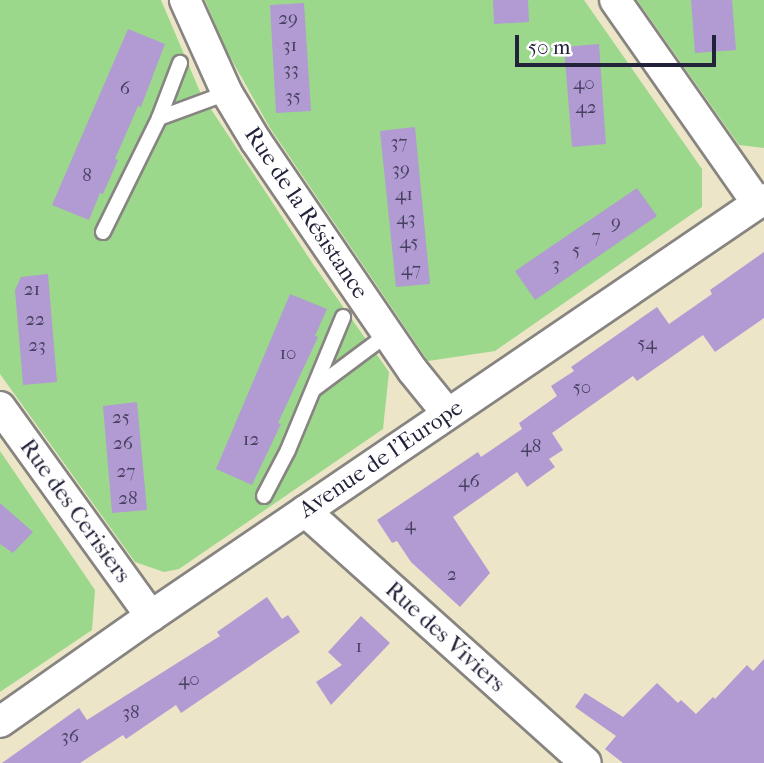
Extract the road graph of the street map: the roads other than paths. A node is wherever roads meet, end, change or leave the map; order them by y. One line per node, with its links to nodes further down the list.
1 (185, 0): 4 (street, Rue de la Résistance)
2 (615, 0): 6 (street)
3 (180, 64): 5 (lane)
4 (227, 93): 5 (lane); 9 (street, Rue de la Résistance)
5 (159, 118): 7 (lane)
6 (761, 201): 12 (street, Avenue de l'Europe)
7 (103, 232)
8 (343, 317): 10 (lane)
9 (389, 333): 10 (lane); 12 (street, Rue de la Résistance)
10 (314, 389): 13 (lane)
11 (0, 407): 15 (street, Rue des Cerisiers)
12 (448, 414): 14 (street, Avenue de l'Europe)
13 (264, 496)
14 (305, 511): 15 (street, Avenue de l'Europe); 17 (street, Rue des Viviers)
15 (151, 616): 16 (street, Avenue de l'Europe)
16 (0, 722)
17 (586, 763)

